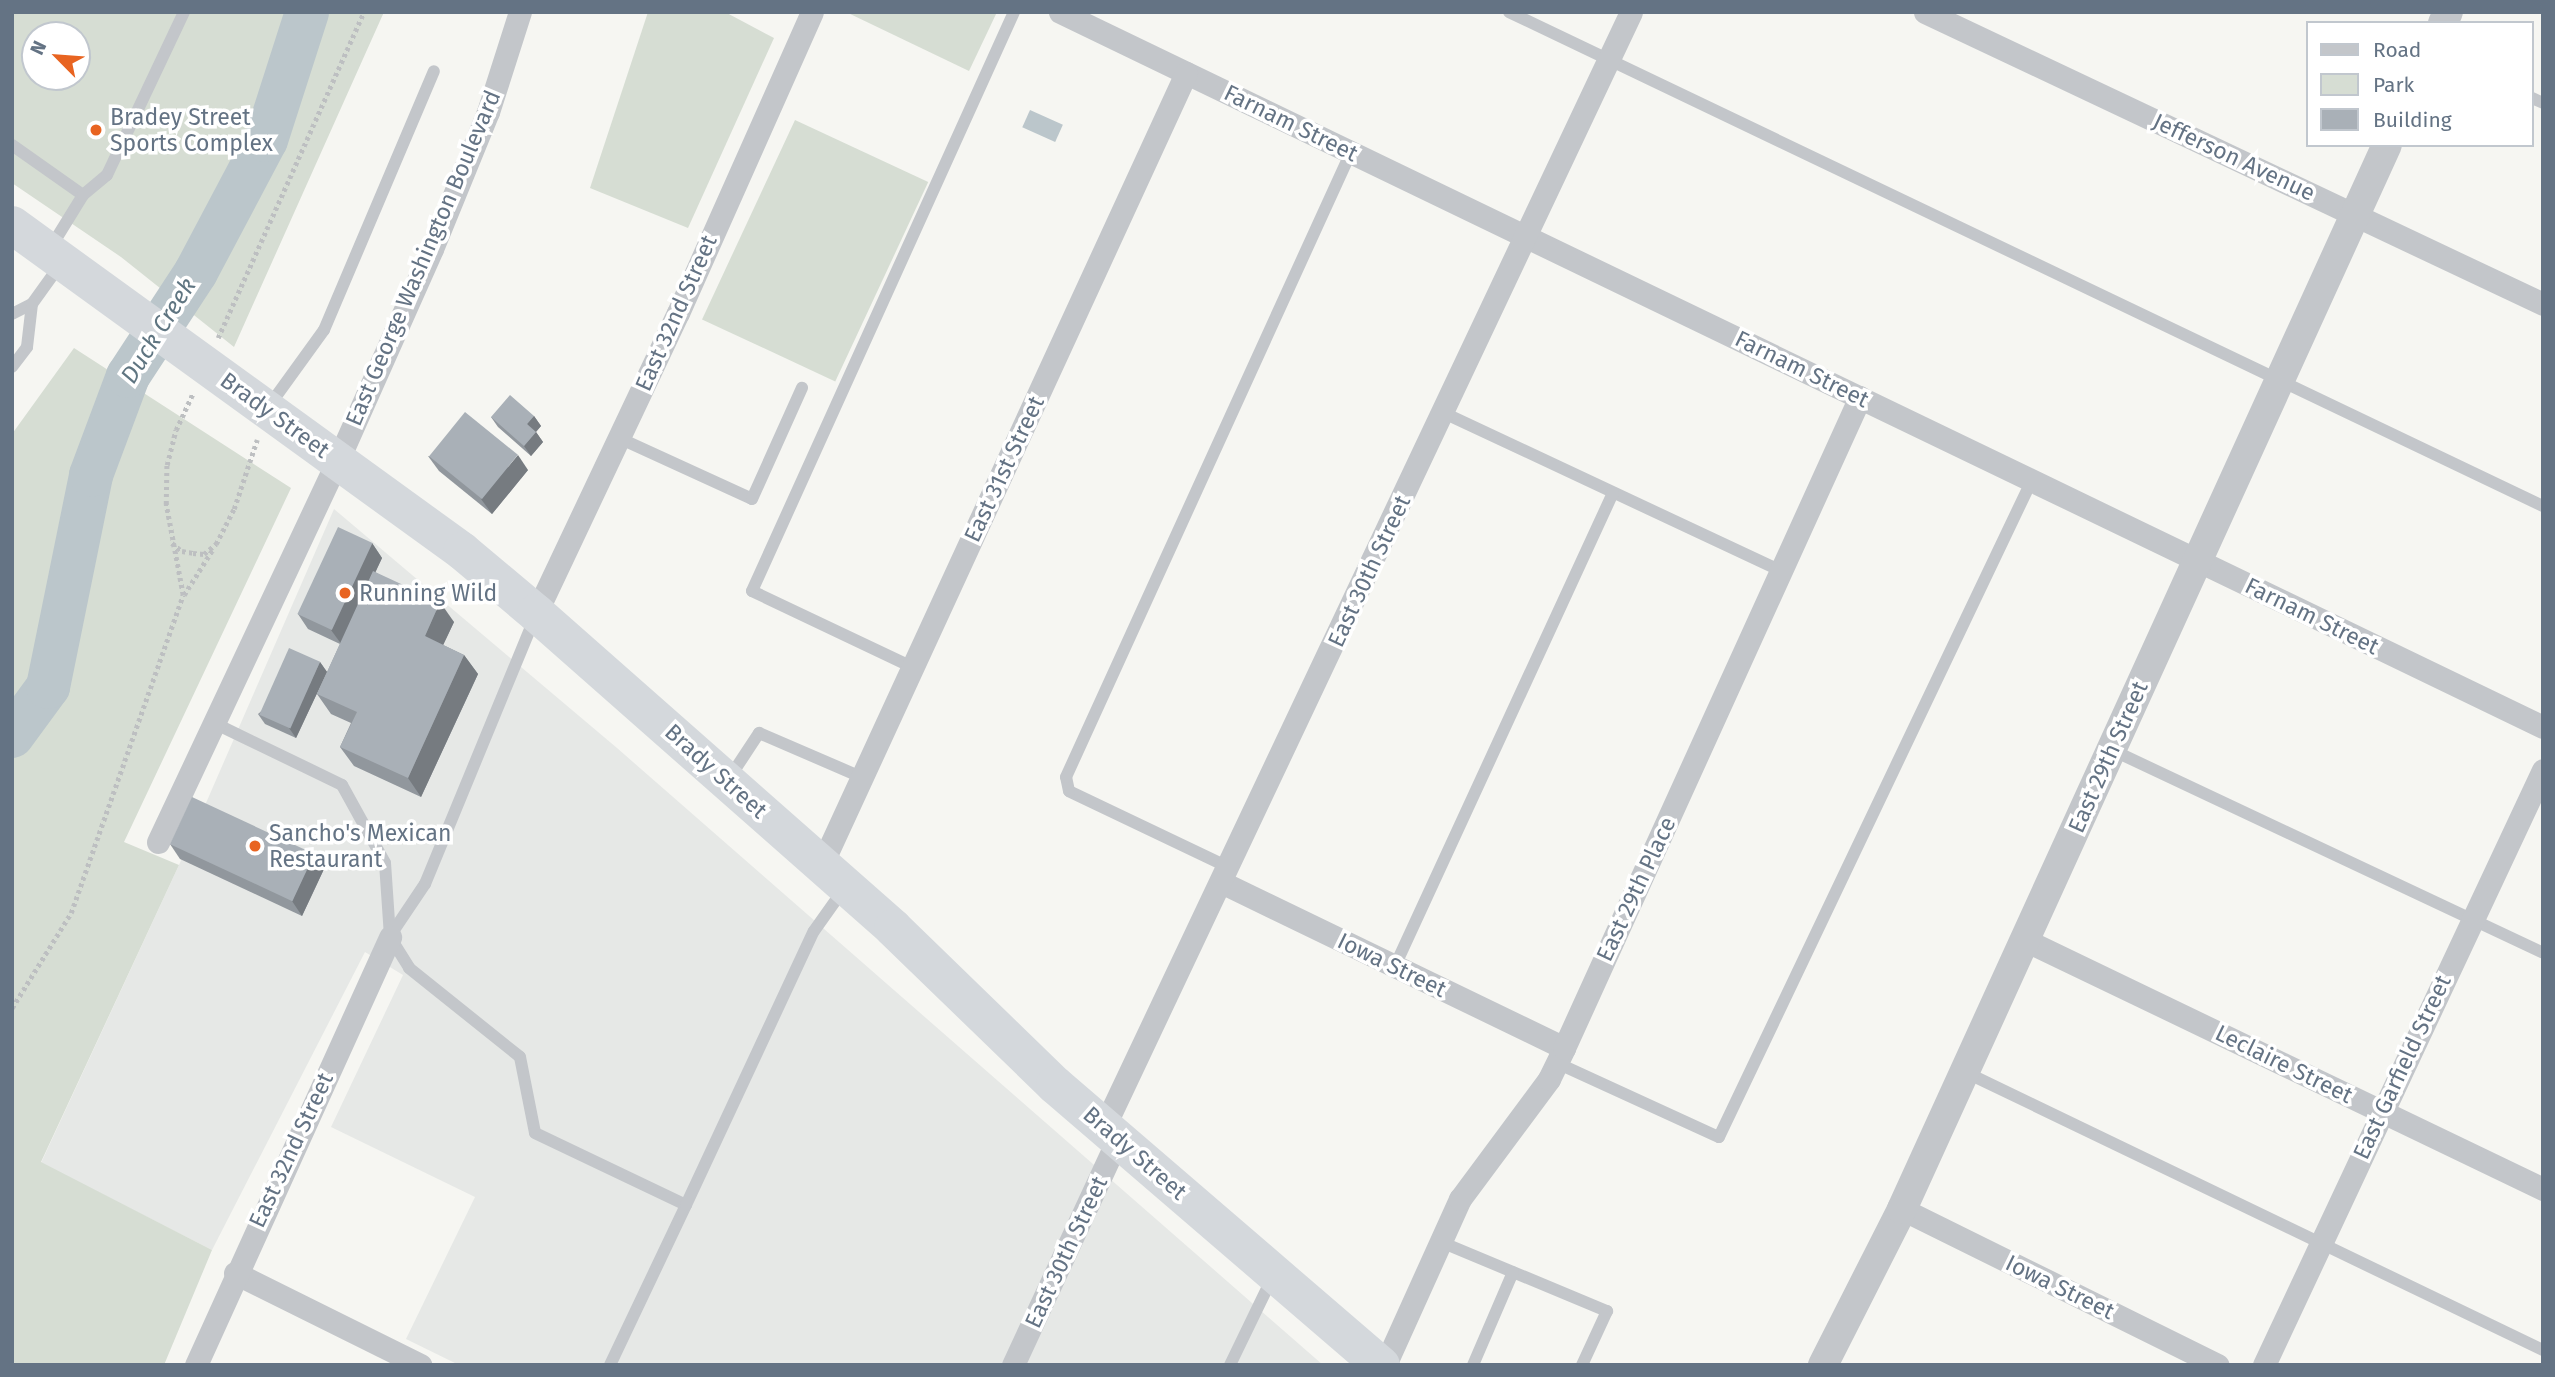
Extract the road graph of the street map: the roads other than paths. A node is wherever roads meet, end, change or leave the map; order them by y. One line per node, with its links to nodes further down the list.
1 (184, 12): 15 (lane)
2 (520, 12): 30 (street, East George Washington Boulevard)
3 (812, 12): 29 (street, East 32nd Street)
4 (1014, 12): 37 (lane)
5 (1060, 12): 11 (street, Farnam Street)
6 (1509, 12): 9 (lane)
7 (1631, 12): 9 (street, East 30th Street)
8 (1924, 12): 16 (street, Jefferson Avenue)
9 (1609, 60): 18 (street, East 30th Street); 24 (lane)
10 (434, 71): 27 (lane)
11 (1186, 73): 14 (street, Farnam Street); 37 (street, East 31st Street)
12 (12, 145): 15 (lane)
13 (2386, 147): 16 (street, East 29th Street)
14 (1351, 152): 18 (street, Farnam Street); 45 (lane)
15 (83, 195): 19 (lane)
16 (2356, 214): 21 (street, Jefferson Avenue); 24 (street, East 29th Street)
17 (12, 225): 19 (highway, Brady Street)
18 (1527, 238): 26 (street, Farnam Street); 28 (street, East 30th Street)
19 (56, 256): 20 (lane); 27 (highway, Brady Street)
20 (32, 304): 22 (lane); 23 (lane)
21 (2543, 304)
22 (12, 314)
23 (12, 367)
24 (2280, 381): 33 (lane); 34 (street, East 29th Street)
25 (802, 388): 29 (lane)
26 (1860, 397): 31 (street, Farnam Street); 35 (street, East 29th Place)
27 (267, 409): 30 (highway, Brady Street)
28 (1444, 414): 32 (lane); 45 (street, East 30th Street)
29 (619, 438): 36 (street, East 32nd Street)
30 (338, 460): 36 (highway, Brady Street); 38 (street, East George Washington Boulevard)
31 (2032, 480): 34 (street, Farnam Street); 52 (lane)
32 (1614, 493): 35 (lane); 51 (lane)
33 (2543, 506)
34 (2198, 561): 39 (street, Farnam Street); 40 (street, East 29th Street)
35 (1781, 572): 52 (street, East 29th Place)
36 (536, 613): 43 (highway, Brady Street); 48 (lane)
37 (912, 667): 42 (street, East 31st Street)
38 (214, 723): 44 (street, East George Washington Boulevard); 48 (lane)
39 (2543, 727)
40 (2112, 750): 47 (lane); 49 (street, East 29th Street)
41 (2543, 770): 47 (street, East Garfield Street)
42 (861, 777): 43 (lane); 46 (street, East 31st Street)
43 (727, 781): 46 (highway, Brady Street)
44 (158, 842)
45 (1225, 874): 51 (street, Iowa Street); 55 (street, East 30th Street)
46 (833, 876): 55 (highway, Brady Street); 57 (lane)
47 (2471, 919): 50 (lane); 54 (street, East Garfield Street)
48 (390, 937): 57 (lane); 62 (street, East 32nd Street)
49 (2025, 940): 53 (street, East 29th Street); 54 (street, Leclaire Street)
50 (2543, 953)
51 (1395, 966): 52 (street, Iowa Street)
52 (1560, 1056): 59 (street, East 29th Place)
53 (1965, 1072): 58 (street, East 29th Street); 60 (lane)
54 (2382, 1111): 56 (street, Leclaire Street); 60 (street, East Garfield Street)
55 (1111, 1133): 63 (highway, Brady Street); 65 (street, East 30th Street)
56 (2543, 1189)
57 (686, 1205): 68 (lane)
58 (1902, 1209): 73 (street, East 29th Street); 74 (street, Iowa Street)
59 (1441, 1242): 61 (lane); 70 (street, East 29th Place)
60 (2320, 1245): 64 (lane); 75 (street, East Garfield Street)
61 (1513, 1272): 71 (lane); 72 (lane)
62 (235, 1273): 66 (street, East 32nd Street); 67 (street)
63 (1274, 1273): 69 (lane); 70 (highway, Brady Street)
64 (2543, 1350)
65 (1016, 1364)
66 (196, 1365)
67 (420, 1365)
68 (610, 1365)
69 (1230, 1365)
70 (1383, 1365)
71 (1473, 1365)
72 (1582, 1365)
73 (1823, 1365)
74 (2218, 1365)
75 (2264, 1365)

